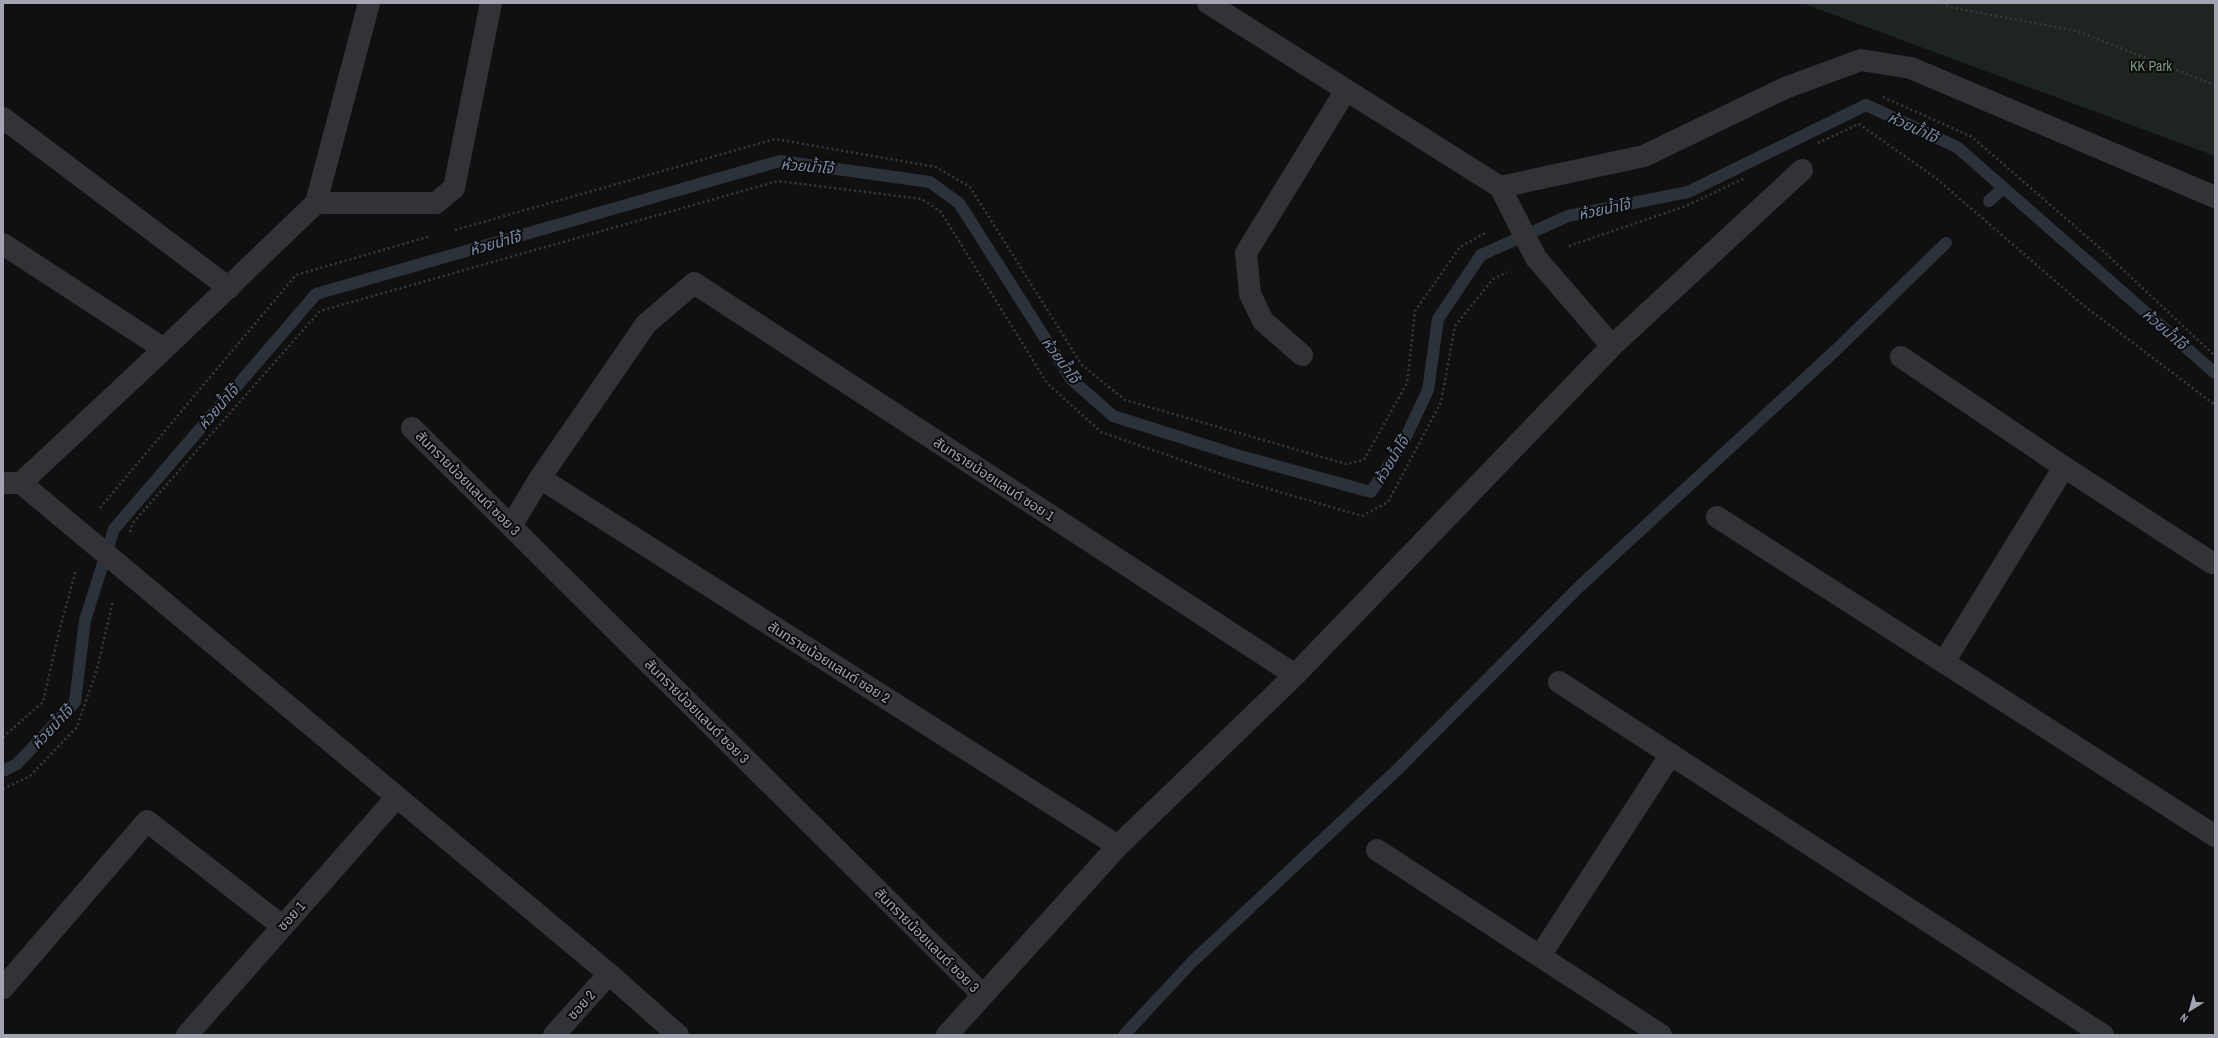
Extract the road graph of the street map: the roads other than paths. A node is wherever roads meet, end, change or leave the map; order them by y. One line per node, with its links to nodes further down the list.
1 (370, 3): 9 (street)
2 (491, 3): 9 (street)
3 (1208, 3): 4 (street)
4 (1346, 90): 7 (street); 14 (street)
5 (3, 118): 11 (street)
6 (1802, 170): 12 (street)
7 (1500, 187): 8 (street); 12 (street)
8 (2215, 197)
9 (316, 203): 11 (street)
10 (3, 244): 13 (street)
11 (229, 288): 13 (street)
12 (1612, 346): 24 (street)
13 (164, 349): 19 (street)
14 (1302, 355)
15 (1901, 356): 17 (street)
16 (412, 428): 21 (street, สันทรายน้อยแลนด์ ซอย 3)
17 (2064, 467): 22 (street); 23 (street)
18 (540, 478): 21 (street); 24 (street, สันทรายน้อยแลนด์ ซอย 1); 29 (street, สันทรายน้อยแลนด์ ซอย 2)
19 (12, 483): 27 (street)
20 (1717, 517): 23 (street)
21 (511, 526): 35 (street, สันทรายน้อยแลนด์ ซอย 3)
22 (2212, 563)
23 (1944, 662): 28 (street)
24 (1295, 675): 29 (street)
25 (1559, 682): 26 (street)
26 (1672, 754): 32 (street); 41 (street)
27 (396, 798): 31 (street, ซอย 1); 33 (street)
28 (2215, 836)
29 (1118, 846): 35 (street)
30 (1377, 850): 32 (street)
31 (282, 926): 34 (street); 36 (street, ซอย 1)
32 (1540, 956): 40 (street)
33 (609, 974): 37 (street, ซอย 2); 38 (street)
34 (3, 988)
35 (982, 995): 39 (street)
36 (187, 1035)
37 (554, 1035)
38 (678, 1035)
39 (947, 1035)
40 (1661, 1035)
41 (2103, 1035)

